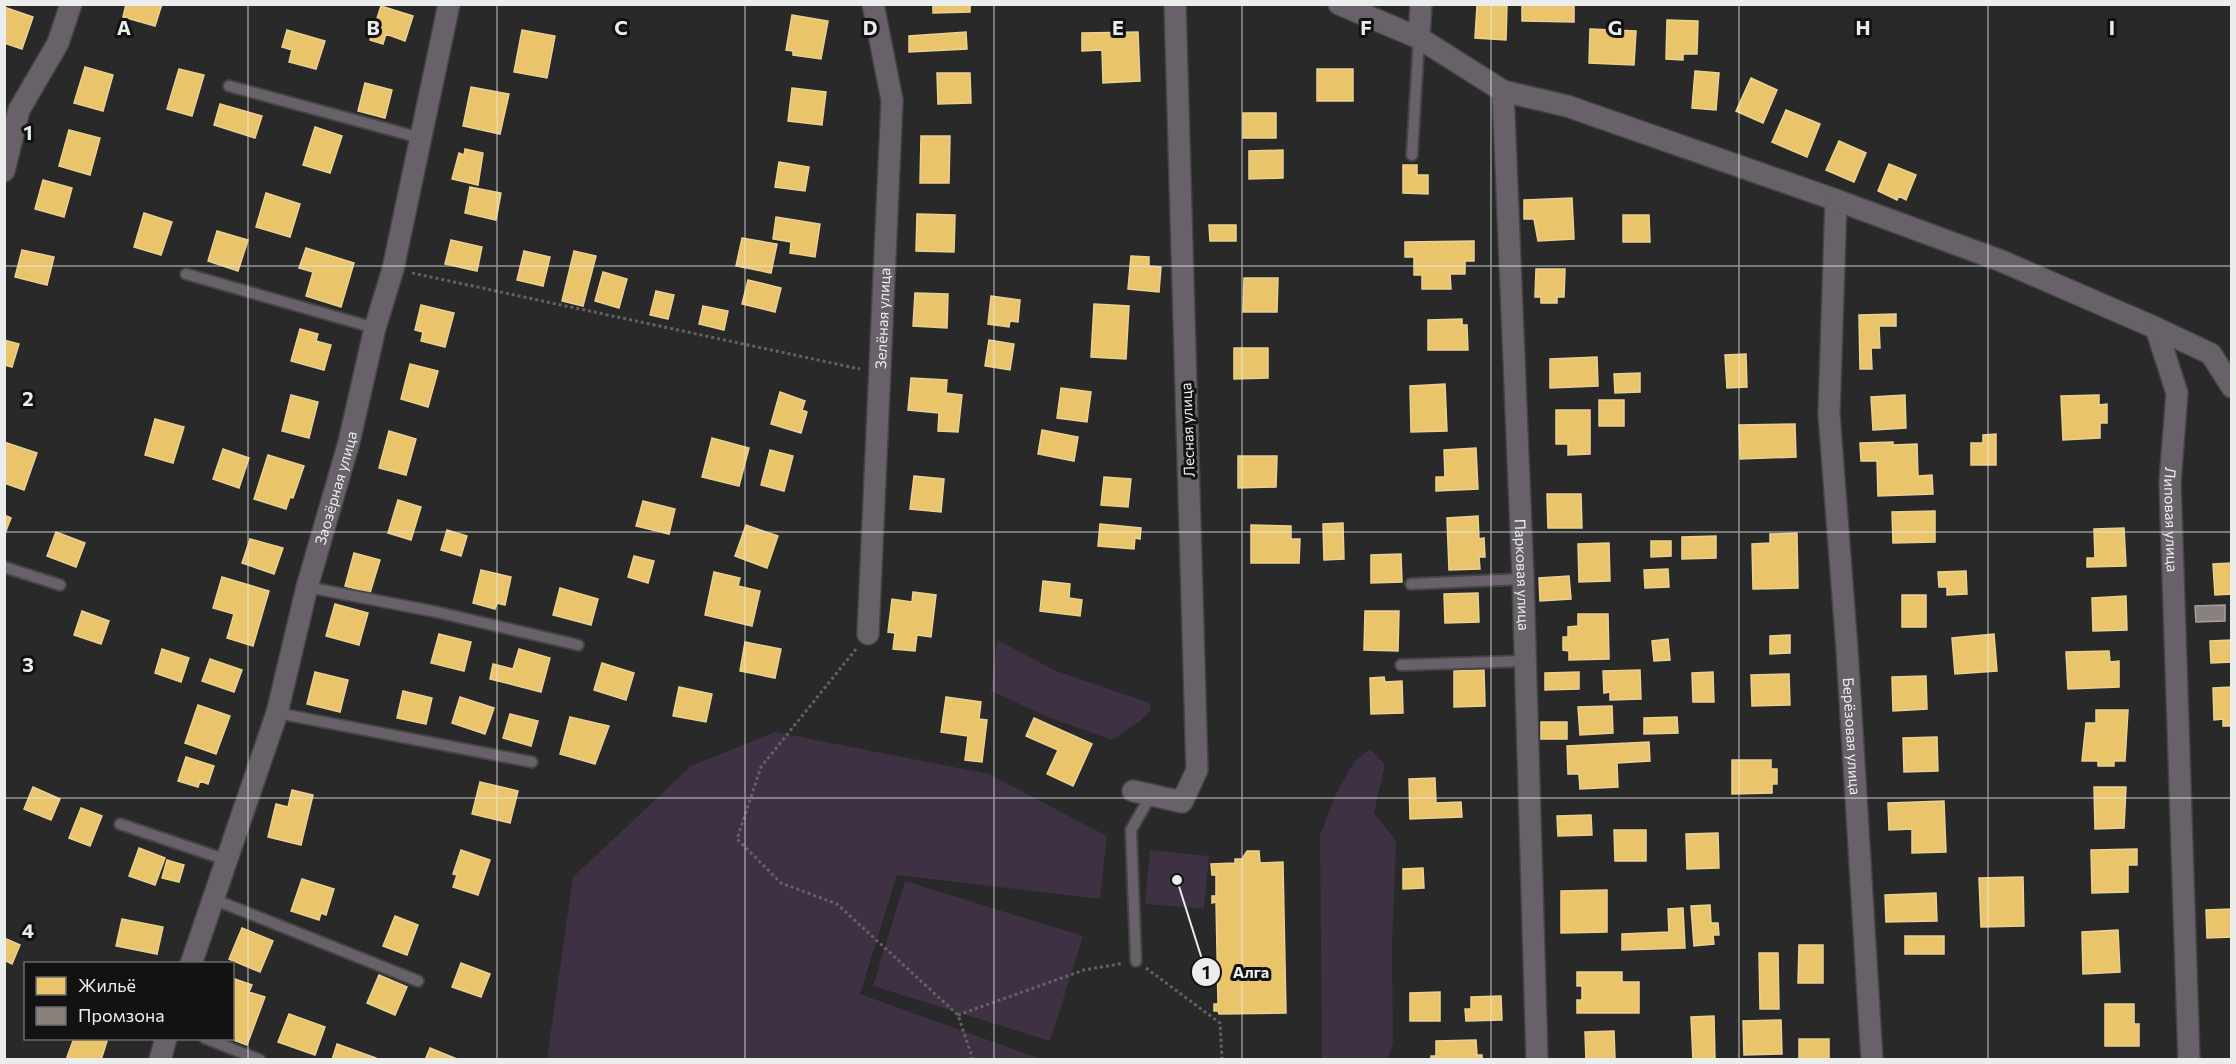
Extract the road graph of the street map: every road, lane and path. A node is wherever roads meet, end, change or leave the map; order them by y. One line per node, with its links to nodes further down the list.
1 (71, 4): 12 (street)
2 (449, 4): 10 (street, Заозёрная улица)
3 (873, 4): 18 (street, Зелёная улица)
4 (1175, 4): 31 (street, Лесная улица)
5 (1339, 4): 7 (street)
6 (1421, 4): 7 (street)
7 (1419, 38): 9 (street); 11 (lane)
8 (229, 86): 10 (lane)
9 (1503, 91): 13 (street); 21 (street, Парковая улица)
10 (421, 138): 14 (street, Заозёрная улица)
11 (1412, 155)
12 (4, 171)
13 (1836, 200): 17 (street); 46 (street, Берёзовая улица)
14 (393, 269): 16 (street, Заозёрная улица); 18 (path)
15 (186, 274): 16 (lane)
16 (375, 328): 24 (street, Заозёрная улица)
17 (2156, 328): 19 (street); 47 (street, Липовая улица)
18 (880, 373): 25 (street, Зелёная улица)
19 (2232, 387)
20 (4, 567): 23 (lane)
21 (1523, 579): 22 (lane); 27 (street, Парковая улица)
22 (1411, 584)
23 (60, 585)
24 (307, 587): 26 (lane); 29 (street, Заозёрная улица)
25 (868, 634): 38 (path)
26 (578, 645)
27 (1525, 661): 28 (lane); 45 (street, Парковая улица)
28 (1401, 665)
29 (277, 713): 30 (lane); 33 (street, Заозёрная улица)
30 (532, 762)
31 (1142, 793): 35 (lane)
32 (120, 824): 33 (lane)
33 (227, 860): 34 (street, Заозёрная улица)
34 (213, 899): 36 (street, Заозёрная улица); 37 (lane)
35 (1136, 961): 38 (path); 44 (path)
36 (191, 962)
37 (418, 981)
38 (958, 1015): 43 (path)
39 (165, 1040): 41 (street)
40 (210, 1040): 42 (lane)
41 (160, 1059)
42 (260, 1059)
43 (972, 1059)
44 (1222, 1059)
45 (1537, 1059)
46 (1872, 1059)
47 (2189, 1059)

